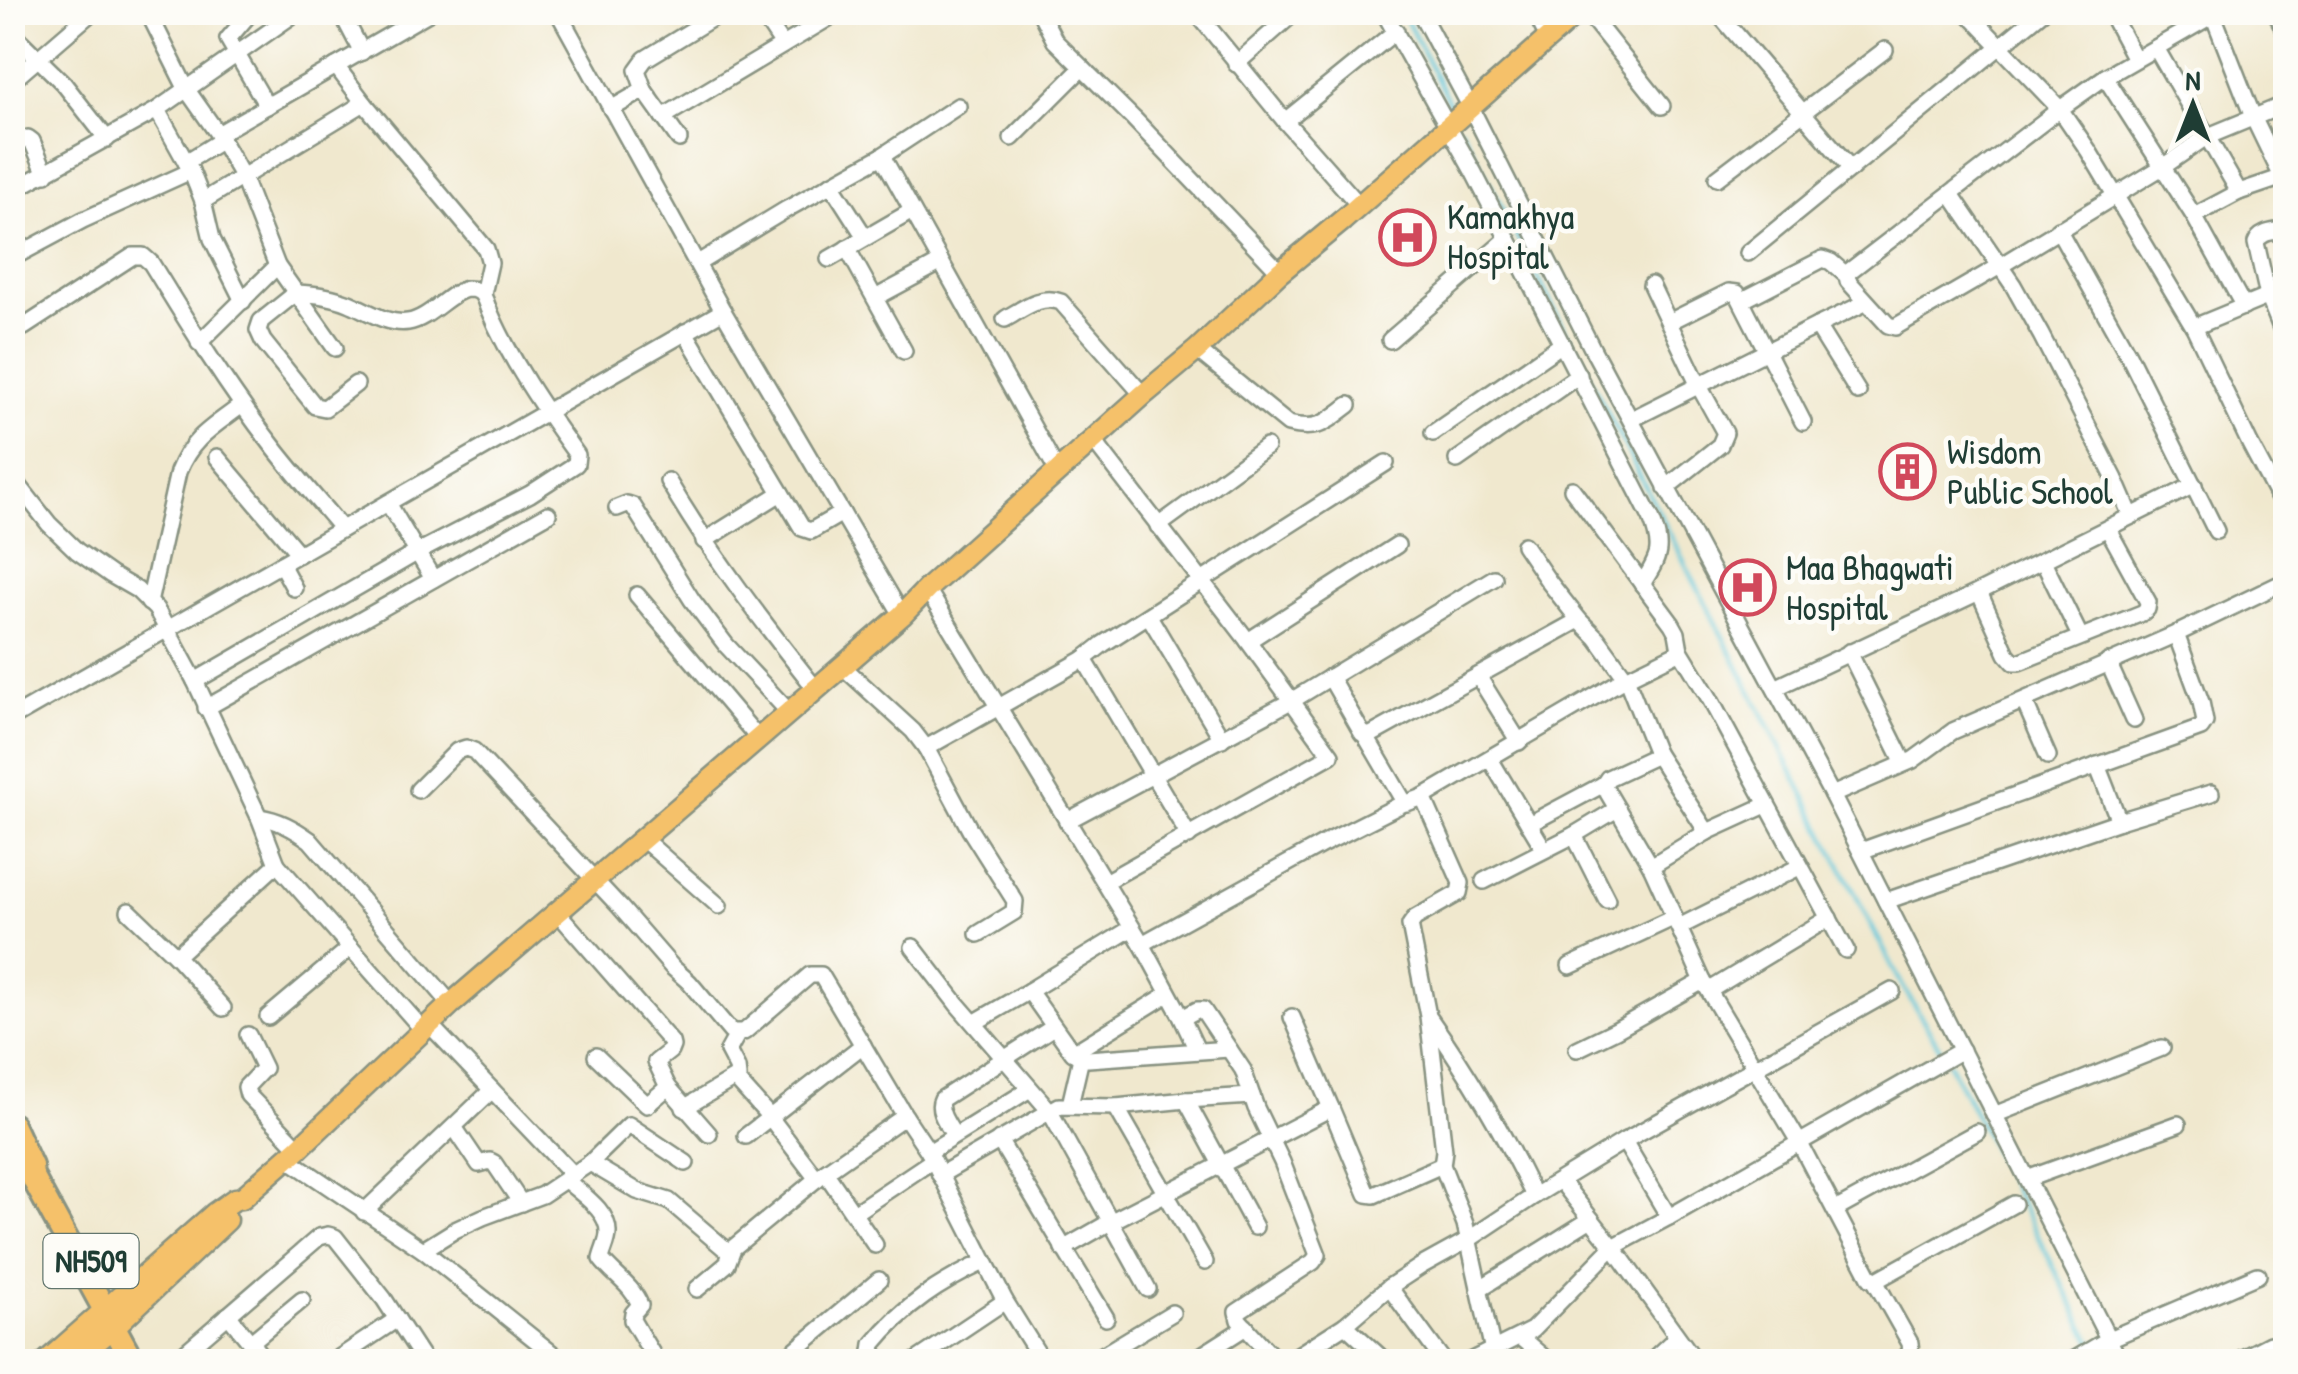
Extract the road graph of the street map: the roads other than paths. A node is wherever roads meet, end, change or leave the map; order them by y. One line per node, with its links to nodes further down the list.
1 (92, 12): 35 (street)
2 (148, 12): 42 (street)
3 (251, 12): 34 (street)
4 (296, 12): 34 (street)
5 (341, 12): 33 (street)
6 (430, 12): 33 (street)
7 (558, 12): 49 (street)
8 (722, 12): 43 (street)
9 (761, 12): 29 (street)
10 (1040, 12): 39 (street)
11 (1196, 12): 37 (street)
12 (1296, 12): 37 (street)
13 (1384, 12): 25 (street)
14 (1420, 12): 55 (street)
15 (1534, 12): 28 (street)
16 (1578, 12): 28 (main road)
17 (1587, 12): 48 (street)
18 (1717, 12): 52 (street)
19 (1968, 12): 30 (street)
20 (2042, 12): 30 (street)
21 (2110, 12): 36 (street)
22 (2276, 12): 27 (street)
23 (837, 13): 29 (street)
24 (2216, 14): 31 (street); 54 (street)
25 (1396, 32): 55 (street); 56 (street)
26 (12, 33): 35 (street)
27 (2286, 34)
28 (1548, 38): 55 (main road)
29 (783, 45): 53 (street)
30 (2000, 48): 50 (street); 66 (street)
31 (2156, 48): 36 (street); 58 (street)
32 (1885, 50): 52 (street)
33 (362, 52): 38 (street)
34 (236, 56): 42 (street); 46 (street)
35 (41, 59): 41 (street); 60 (street)
36 (2134, 59): 40 (street)
37 (1236, 64): 56 (street)
38 (336, 66): 44 (street); 46 (street)
39 (1082, 68): 59 (street); 92 (street)
40 (2105, 77): 50 (street); 65 (street)
41 (12, 81)
42 (187, 90): 51 (street); 57 (street)
43 (644, 90): 49 (street); 53 (street)
44 (364, 104): 68 (street); 97 (street)
45 (2286, 104): 54 (street)
46 (267, 106): 57 (street)
47 (958, 106): 63 (street)
48 (1662, 106)
49 (611, 109): 88 (street)
50 (2060, 109): 74 (street); 75 (street)
51 (157, 110): 60 (street); 64 (street)
52 (1803, 111): 66 (street); 70 (street)
53 (663, 117): 61 (street)
54 (2253, 117): 58 (street); 69 (street)
55 (1457, 118): 77 (main road); 83 (street); 127 (street)
56 (1285, 121): 77 (street)
57 (220, 137): 64 (street); 68 (street)
58 (2206, 137): 65 (street); 73 (street)
59 (1012, 138)
60 (107, 139): 67 (street)
61 (679, 139)
62 (12, 144): 67 (street)
63 (882, 156): 71 (street); 78 (street)
64 (189, 166): 76 (street); 86 (street)
65 (2164, 166): 75 (street); 79 (street)
66 (1851, 169): 85 (street)
67 (46, 174): 72 (street)
68 (242, 176): 76 (street); 90 (street)
69 (2284, 177): 73 (street)
70 (1717, 178)
71 (832, 184): 82 (street); 88 (street)
72 (12, 191)
73 (2239, 192): 79 (street)
74 (1951, 194): 91 (street); 93 (street)
75 (2115, 195): 81 (street); 109 (street)
76 (203, 201): 100 (street)
77 (1360, 204): 92 (main road)
78 (912, 211): 82 (street); 89 (street)
79 (2194, 216): 103 (street)
80 (2286, 229): 98 (street)
81 (2058, 230): 91 (street); 139 (street)
82 (866, 238): 84 (street)
83 (1506, 240): 111 (street); 114 (street)
84 (848, 248): 87 (street); 99 (street)
85 (1748, 253)
86 (12, 258)
87 (829, 259)
88 (698, 263): 104 (street)
89 (940, 263): 99 (street); 135 (street)
90 (277, 266): 96 (street); 100 (street)
91 (2000, 266): 102 (street); 148 (street)
92 (1280, 272): 116 (main road)
93 (1846, 276): 101 (street); 102 (street)
94 (1650, 286): 106 (street)
95 (2286, 289): 98 (street)
96 (296, 293): 97 (street); 115 (street); 120 (street)
97 (483, 294): 126 (street)
98 (2268, 296): 103 (street); 112 (street)
99 (875, 298): 118 (street)
100 (243, 300): 113 (street)
101 (1742, 300): 106 (street); 117 (street)
102 (1865, 303): 108 (street)
103 (2244, 307): 109 (street)
104 (724, 312): 110 (street); 146 (street)
105 (1005, 319): 123 (street)
106 (1669, 322): 121 (street)
107 (24, 326): 113 (street)
108 (1817, 326): 117 (street); 122 (street)
109 (2194, 327): 138 (street)
110 (686, 332): 126 (street); 142 (street)
111 (1390, 340)
112 (2286, 340)
113 (199, 344): 124 (street)
114 (1562, 344): 119 (street); 129 (street)
115 (335, 348)
116 (1197, 350): 123 (main road); 125 (street)
117 (1767, 350): 121 (street); 128 (street)
118 (904, 351)
119 (1579, 375): 133 (street); 164 (street)
120 (356, 384)
121 (1700, 386): 127 (street); 141 (street)
122 (1858, 392)
123 (1143, 395): 130 (main road)
124 (242, 405): 150 (street); 169 (street)
125 (1349, 405)
126 (547, 413): 143 (street); 156 (street)
127 (1632, 419): 141 (street)
128 (1803, 422)
129 (1433, 432)
130 (1093, 440): 135 (main road); 149 (street)
131 (1266, 447): 149 (street)
132 (218, 457): 157 (street)
133 (1457, 460)
134 (1386, 463): 163 (street)
135 (1058, 472): 166 (main road)
136 (12, 477): 169 (street)
137 (668, 482): 153 (street)
138 (2279, 483): 145 (street)
139 (2194, 485): 148 (street); 152 (street)
140 (1572, 488): 164 (street)
141 (1666, 488): 187 (street)
142 (781, 493): 146 (street); 153 (street)
143 (388, 503): 150 (street); 156 (street)
144 (617, 508): 192 (street)
145 (2286, 512)
146 (842, 513): 170 (street)
147 (548, 514): 161 (street)
148 (2131, 516): 151 (street)
149 (1158, 526): 163 (street)
150 (342, 529): 157 (street)
151 (2108, 529): 158 (street); 175 (street)
152 (2216, 531)
153 (704, 541): 186 (street)
154 (1397, 545): 176 (street)
155 (1524, 545): 172 (street)
156 (418, 552): 161 (street); 185 (street)
157 (298, 554): 159 (street)
158 (2043, 561): 167 (street); 175 (street)
159 (282, 564): 165 (street); 173 (street)
160 (1494, 578): 183 (street)
161 (433, 580): 190 (street)
162 (2286, 581): 174 (street)
163 (1202, 583): 171 (street); 176 (street)
164 (1642, 584): 177 (street)
165 (294, 588)
166 (926, 589): 170 (main road); 191 (street)
167 (1980, 592): 175 (street); 178 (street)
168 (637, 595): 196 (street)
169 (150, 603): 173 (street)
170 (902, 615): 181 (main road)
171 (1149, 616): 179 (street); 197 (street)
172 (1579, 620): 182 (street); 184 (street)
173 (168, 628): 185 (street); 193 (street)
174 (2176, 634): 180 (street); 204 (street)
175 (2080, 636)
176 (1248, 641): 189 (street)
177 (1680, 650): 184 (street); 212 (street)
178 (1850, 652): 187 (street); 203 (street)
179 (1084, 659): 191 (street); 205 (street)
180 (2108, 662): 188 (street); 194 (street)
181 (841, 666): 186 (main road); 199 (street)
182 (1478, 676): 195 (street); 198 (street)
183 (1330, 677): 189 (street); 195 (street)
184 (1626, 678): 198 (street); 200 (street)
185 (195, 681): 190 (street)
186 (815, 688): 192 (main road)
187 (1775, 688): 209 (street)
188 (2024, 700): 201 (street); 203 (street)
189 (1292, 701): 197 (street); 220 (street)
190 (206, 708): 214 (street)
191 (997, 708): 199 (street); 215 (street)
192 (788, 712): 196 (main road)
193 (12, 718)
194 (2134, 720)
195 (1365, 735): 211 (street)
196 (758, 738): 221 (main road)
197 (1222, 739): 205 (street)
198 (1519, 742): 202 (street)
199 (926, 748): 238 (street)
200 (1656, 753): 206 (street); 218 (street)
201 (2048, 756)
202 (1490, 759): 210 (street); 217 (street)
203 (1904, 763): 209 (street)
204 (2097, 765): 216 (street); 223 (street)
205 (1153, 774): 215 (street); 220 (street)
206 (1604, 784): 213 (street); 217 (street)
207 (418, 790): 227 (street)
208 (2212, 793): 216 (street)
209 (1832, 795): 223 (street)
210 (1423, 797): 211 (street); 251 (street)
211 (1406, 802): 239 (street)
212 (1766, 805): 218 (street); 226 (street)
213 (1618, 809): 219 (street); 225 (street)
214 (259, 817): 224 (street); 249 (street)
215 (1066, 820): 229 (street)
216 (2119, 821): 231 (street)
217 (1529, 824): 222 (street)
218 (1706, 832): 225 (street)
219 (1574, 834): 222 (street); 230 (street)
220 (1190, 836): 229 (street)
221 (643, 839): 227 (main road); 232 (street)
222 (1544, 849): 228 (street)
223 (1861, 851): 231 (street)
224 (278, 864): 241 (street); 243 (street)
225 (1652, 866): 236 (street)
226 (1799, 867): 235 (street); 236 (street)
227 (596, 880): 234 (main road); 258 (street)
228 (1484, 881)
229 (1105, 882): 237 (street)
230 (1607, 900)
231 (1886, 901): 265 (street)
232 (719, 906)
233 (129, 911): 243 (street)
234 (558, 913): 249 (main road); 271 (street)
235 (1829, 918): 242 (street); 245 (street)
236 (1676, 922): 244 (street); 245 (street)
237 (1132, 928): 239 (street); 246 (street)
238 (978, 934)
239 (1142, 944): 248 (street)
240 (913, 947): 255 (street)
241 (350, 948): 253 (street); 256 (street)
242 (1846, 950)
243 (176, 956): 250 (street)
244 (1570, 966)
245 (1707, 985): 264 (street); 269 (street)
246 (1029, 991): 255 (street); 257 (street)
247 (1892, 992): 269 (street)
248 (1168, 994): 254 (street); 267 (street)
249 (451, 1004): 256 (main road)
250 (223, 1008)
251 (1428, 1016): 302 (street); 308 (street)
252 (1292, 1017): 280 (street)
253 (268, 1018)
254 (1182, 1018): 262 (street); 263 (street)
255 (974, 1023): 268 (street)
256 (427, 1028): 273 (street); 297 (main road)
257 (1052, 1028): 267 (street); 268 (street)
258 (738, 1033): 260 (street); 270 (street)
259 (248, 1035): 297 (street)
260 (863, 1045): 283 (street); 284 (street)
261 (2162, 1048): 282 (street)
262 (1229, 1049): 263 (street); 274 (street)
263 (1197, 1050): 267 (street)
264 (1576, 1050)
265 (1952, 1055): 282 (street); 296 (street)
266 (596, 1056): 276 (street)
267 (1077, 1056): 277 (street)
268 (1003, 1058): 272 (street); 292 (street)
269 (1756, 1069): 295 (street); 296 (street)
270 (735, 1078): 279 (street); 283 (street)
271 (668, 1087): 276 (street); 279 (street)
272 (1030, 1089): 281 (street); 292 (street)
273 (492, 1090): 288 (street); 304 (street)
274 (1252, 1096): 275 (street); 293 (street)
275 (1186, 1100): 278 (street); 301 (street)
276 (647, 1105): 287 (street)
277 (1070, 1106): 278 (street); 281 (street)
278 (1116, 1107): 307 (street)
279 (684, 1108): 290 (street)
280 (1332, 1108): 293 (street); 302 (street)
281 (1049, 1110): 294 (street); 316 (street)
282 (1994, 1114): 305 (street)
283 (769, 1116): 291 (street); 303 (street)
284 (905, 1116): 298 (street); 303 (street)
285 (2178, 1124): 305 (street)
286 (12, 1125): 337 (highway, NH509)
287 (630, 1125): 299 (street); 300 (street)
288 (454, 1127): 309 (street); 312 (street)
289 (1977, 1132): 311 (street)
290 (709, 1134)
291 (746, 1136)
292 (954, 1136): 298 (street)
293 (1270, 1139): 301 (street); 341 (street)
294 (1000, 1140): 298 (street); 321 (street)
295 (1624, 1141): 306 (street); 314 (street)
296 (1799, 1142): 311 (street); 314 (street)
297 (294, 1154): 312 (street); 337 (main road)
298 (934, 1162): 313 (street); 324 (street)
299 (590, 1163): 304 (street); 323 (street)
300 (686, 1163)
301 (1222, 1165): 307 (street); 317 (street)
302 (1442, 1165): 318 (street)
303 (821, 1176): 313 (street); 323 (street)
304 (570, 1178): 309 (street); 359 (street)
305 (2027, 1179): 345 (street)
306 (1561, 1180): 308 (street); 315 (street)
307 (1166, 1194): 316 (street); 325 (street)
308 (1534, 1196): 318 (street)
309 (520, 1203): 322 (street)
310 (2014, 1204): 328 (street)
311 (1835, 1210): 328 (street)
312 (364, 1212): 322 (street)
313 (854, 1214): 319 (street)
314 (1669, 1217): 320 (street)
315 (1591, 1218): 320 (street); 332 (street)
316 (1112, 1221): 321 (street); 331 (street)
317 (1255, 1227)
318 (1468, 1240): 329 (street); 332 (street)
319 (876, 1245)
320 (1613, 1246): 342 (street); 343 (street)
321 (1063, 1249): 338 (street)
322 (423, 1250): 356 (street)
323 (730, 1252): 330 (street)
324 (984, 1262): 334 (street); 363 (street)
325 (1206, 1262)
326 (2258, 1276): 345 (street)
327 (879, 1280): 362 (street)
328 (1875, 1281): 376 (street)
329 (1389, 1288): 340 (street); 371 (street)
330 (697, 1289)
331 (1148, 1289)
332 (1479, 1289): 347 (street)
333 (302, 1300): 344 (street)
334 (1005, 1301): 364 (street); 365 (street)
335 (1172, 1313): 366 (street)
336 (228, 1315): 339 (street); 344 (street); 353 (street)
337 (114, 1316): 349 (main road); 350 (main road); 351 (highway, NH509); 352 (highway, NH509)
338 (1106, 1318)
339 (397, 1319): 348 (street); 355 (street)
340 (1345, 1325): 369 (street); 370 (street)
341 (1246, 1327): 367 (street); 368 (street)
342 (1677, 1337): 374 (street); 375 (street)
343 (1521, 1338): 347 (street); 373 (street)
344 (250, 1342): 354 (street)
345 (2100, 1343): 377 (street); 378 (street)
346 (2270, 1344): 379 (street)
347 (1493, 1351): 372 (street)
348 (423, 1361)
349 (46, 1362)
350 (72, 1362)
351 (133, 1362)
352 (144, 1362)
353 (174, 1362)
354 (266, 1362)
355 (333, 1362)
356 (564, 1362)
357 (632, 1362): 358 (street)
358 (640, 1362)
359 (657, 1362)
360 (682, 1362): 361 (street)
361 (694, 1362)
362 (780, 1362)
363 (881, 1362)
364 (914, 1362)
365 (1043, 1362)
366 (1090, 1362)
367 (1191, 1362)
368 (1276, 1362)
369 (1288, 1362)
370 (1386, 1362)
371 (1444, 1362)
372 (1468, 1362)
373 (1550, 1362)
374 (1650, 1362)
375 (1696, 1362)
376 (1899, 1362)
377 (2070, 1362)
378 (2120, 1362)
379 (2235, 1362)

